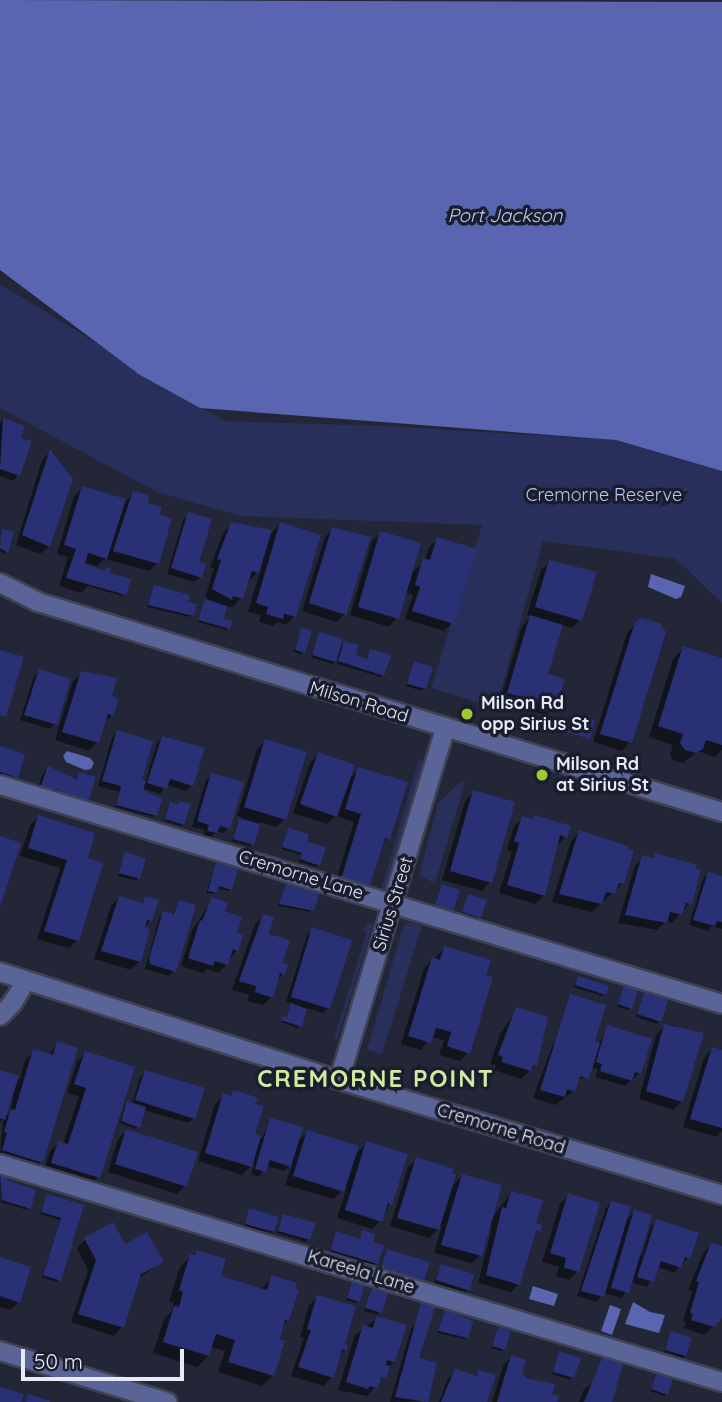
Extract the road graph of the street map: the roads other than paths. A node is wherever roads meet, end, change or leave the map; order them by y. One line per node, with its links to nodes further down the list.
1 (0, 583): 2 (street, Milson Road)
2 (445, 729): 4 (street, Milson Road); 5 (street, Sirius Street)
3 (0, 785): 5 (street, Cremorne Lane)
4 (722, 812)
5 (394, 903): 8 (street, Cremorne Lane); 10 (street, Sirius Street)
6 (0, 972): 7 (street, Cremorne Road)
7 (26, 981): 9 (street); 10 (street, Cremorne Road)
8 (722, 1004)
9 (0, 1016)
10 (339, 1080): 12 (street, Cremorne Road)
11 (0, 1164): 14 (street, Kareela Lane)
12 (722, 1195)
13 (0, 1351): 15 (street)
14 (722, 1382)
15 (167, 1402)

